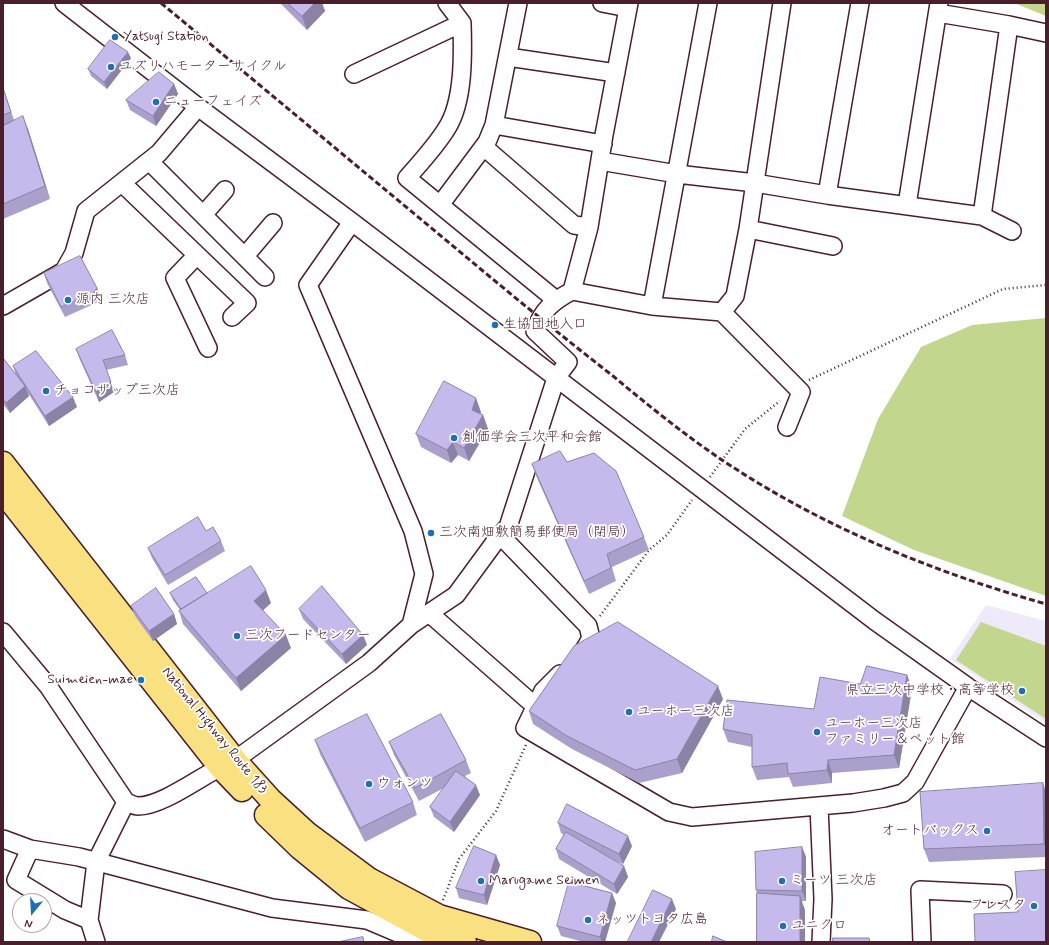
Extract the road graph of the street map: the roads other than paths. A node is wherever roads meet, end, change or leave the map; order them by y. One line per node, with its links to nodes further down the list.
1 (64, 3): 16 (street)
2 (447, 3): 10 (street)
3 (518, 3): 13 (street)
4 (602, 3): 8 (street)
5 (708, 3): 22 (street)
6 (782, 3): 24 (street)
7 (860, 3): 26 (street)
8 (628, 6): 14 (street)
9 (938, 8): 11 (street); 28 (street)
10 (462, 23): 15 (street); 27 (street)
11 (1009, 24): 12 (street); 30 (street)
12 (1046, 33)
13 (508, 57): 14 (street); 17 (street)
14 (616, 73): 18 (street)
15 (354, 74)
16 (198, 107): 20 (street); 31 (street)
17 (494, 126): 18 (street); 19 (street)
18 (602, 144): 21 (street)
19 (484, 147): 27 (street); 33 (street)
20 (149, 161): 23 (street); 29 (street)
21 (600, 161): 22 (street); 33 (street)
22 (677, 174): 24 (street); 43 (street)
23 (122, 183): 37 (street); 42 (street)
24 (755, 183): 26 (street); 34 (street)
25 (225, 190): 29 (street)
26 (827, 195): 28 (street)
27 (440, 205): 41 (street)
28 (907, 205): 30 (street)
29 (203, 215): 38 (street)
30 (982, 216): 35 (street)
31 (352, 222): 47 (street); 53 (street)
32 (273, 223): 38 (street)
33 (589, 227): 40 (street)
34 (748, 229): 36 (street); 44 (street)
35 (1012, 231)
36 (833, 246)
37 (197, 255): 45 (street); 46 (street)
38 (245, 256): 39 (street)
39 (266, 277)
40 (572, 291): 41 (street); 43 (street)
41 (556, 300): 47 (street)
42 (3, 306)
43 (652, 306): 44 (street)
44 (722, 312): 48 (street)
45 (232, 317)
46 (208, 348)
47 (556, 378): 51 (street); 55 (street)
48 (787, 428)
49 (3, 463): 58 (highway, National Highway Route 183)
50 (3, 492): 58 (highway, National Highway Route 183)
51 (500, 535): 52 (street); 56 (street)
52 (429, 613): 53 (street); 56 (street)
53 (411, 625): 58 (street)
54 (3, 632): 59 (street)
55 (968, 687): 57 (street); 60 (street)
56 (535, 706): 60 (street)
57 (1046, 738)
58 (227, 763): 59 (street); 66 (highway, National Highway Route 183)
59 (126, 802): 63 (street)
60 (819, 806): 70 (street)
61 (3, 839): 62 (street)
62 (30, 849): 63 (street); 65 (street)
63 (96, 862): 65 (street); 66 (street)
64 (1003, 894): 71 (street)
65 (89, 920): 67 (street)
66 (429, 933): 68 (highway, National Highway Route 183); 69 (highway, National Highway Route 183)
67 (96, 942)
68 (464, 942)
69 (530, 942)
70 (821, 942)
71 (922, 942)

